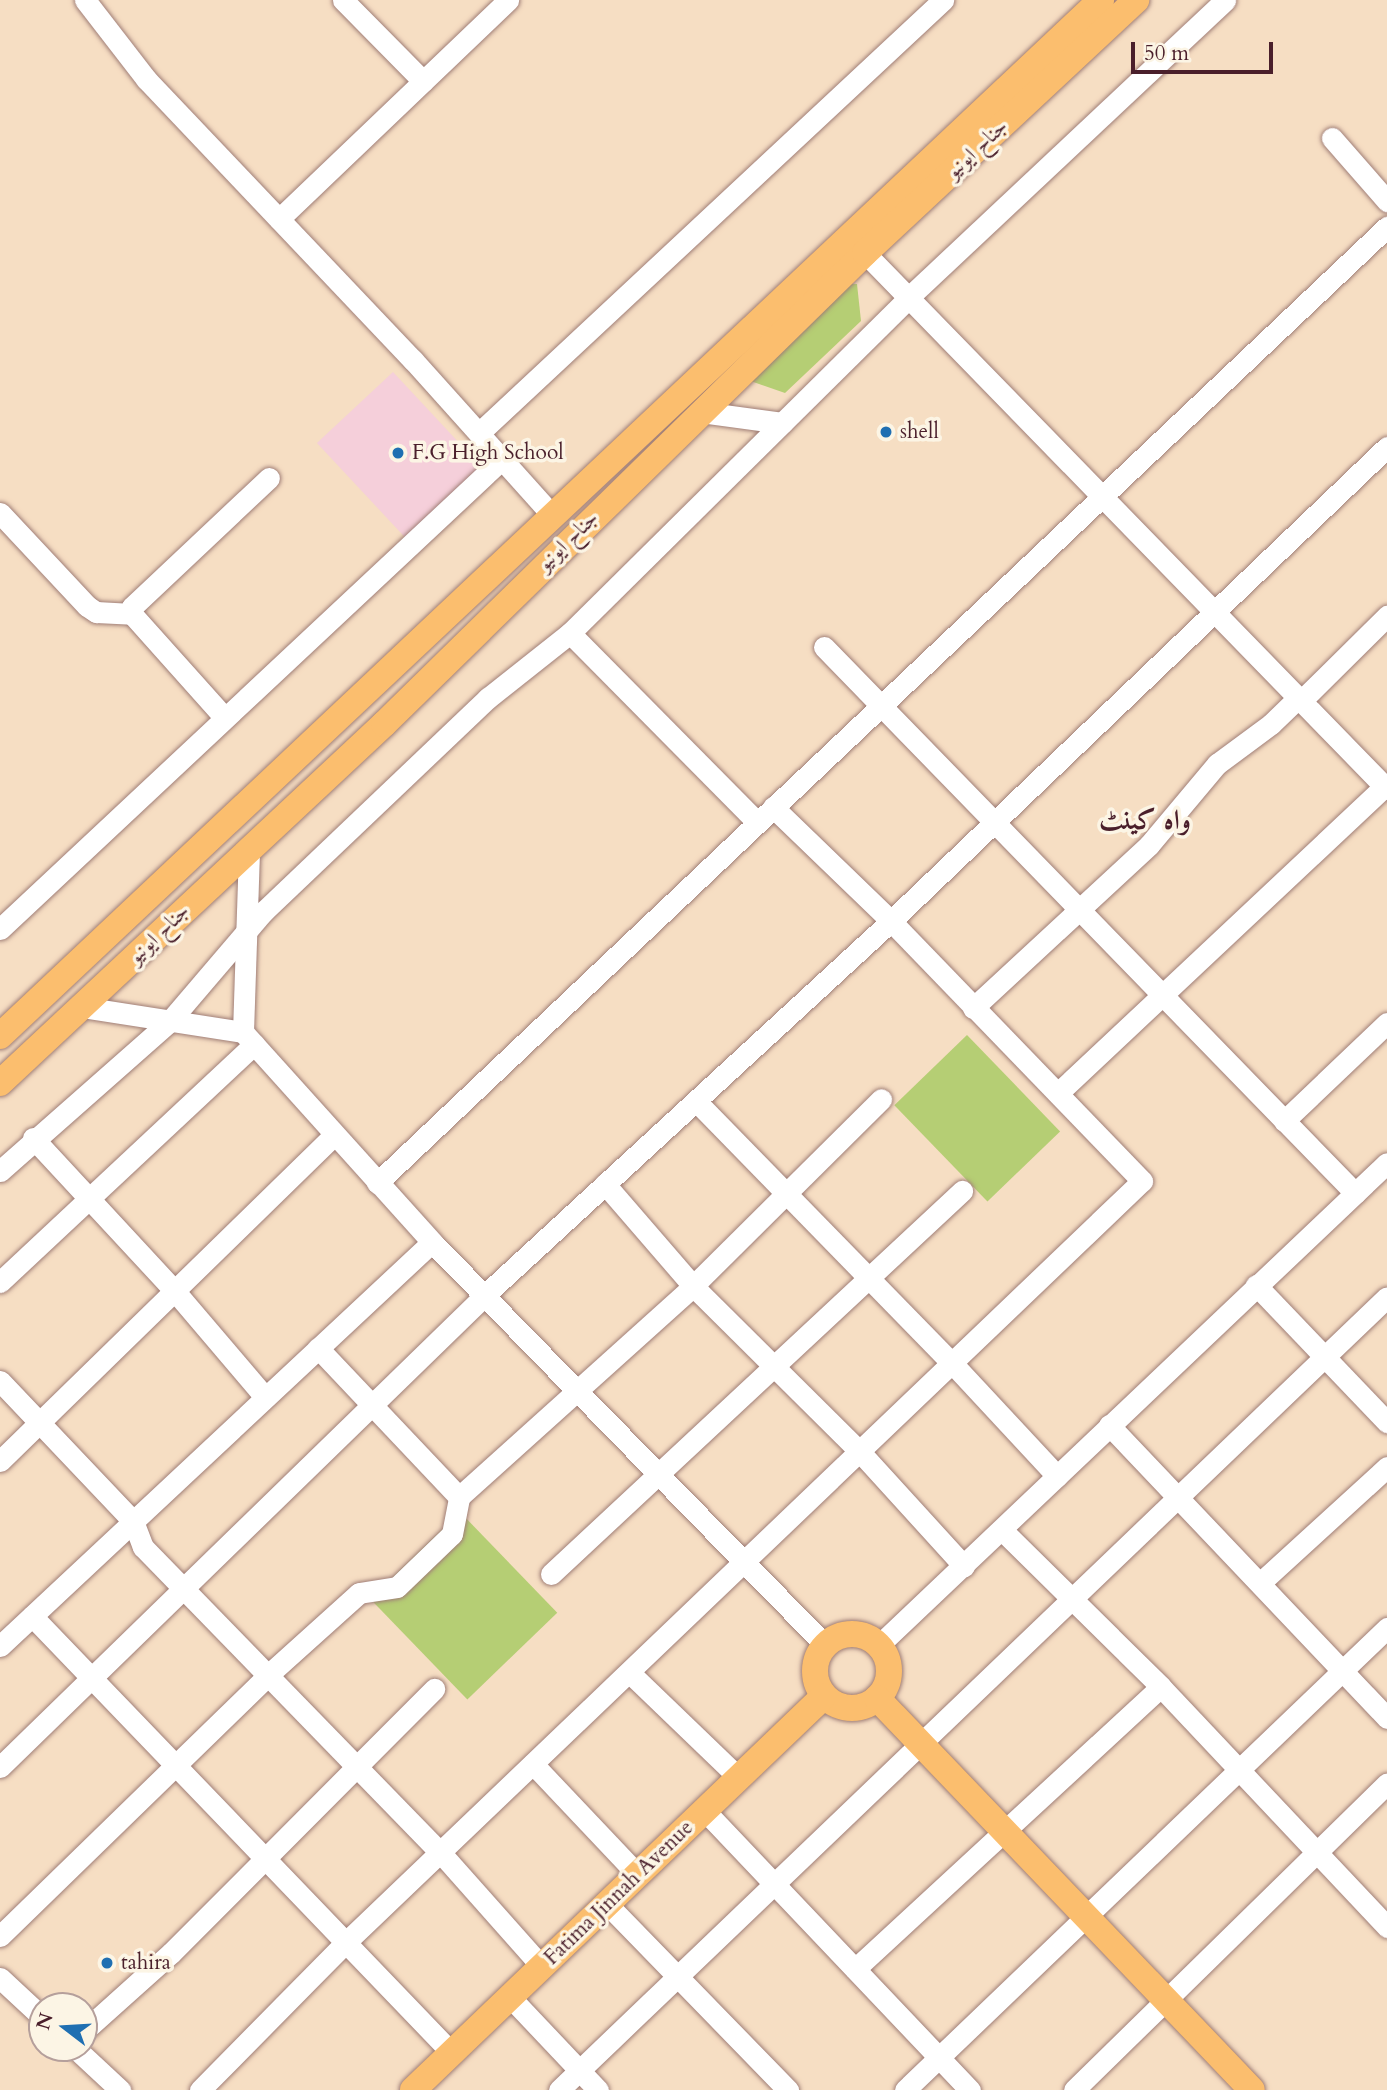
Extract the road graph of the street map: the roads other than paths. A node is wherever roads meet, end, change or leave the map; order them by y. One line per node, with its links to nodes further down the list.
1 (85, 0): 11 (street)
2 (343, 0): 8 (street)
3 (508, 0): 8 (street)
4 (943, 0): 17 (street)
5 (1101, 0): 24 (main road, جناح ایونیو)
6 (1136, 0): 13 (main road, جناح ایونیو)
7 (1225, 0): 14 (street)
8 (423, 81): 11 (street)
9 (1332, 138): 10 (street)
10 (1387, 201)
11 (279, 219): 17 (street)
12 (1387, 227): 22 (street)
13 (865, 253): 14 (street); 15 (main road, جناح ایونیو)
14 (908, 298): 16 (street); 22 (street)
15 (701, 412): 16 (street); 37 (main road, جناح ایونیو)
16 (782, 423): 28 (street)
17 (479, 433): 19 (street)
18 (1380, 454): 20 (street); 25 (street)
19 (502, 459): 24 (street); 32 (street)
20 (1387, 477)
21 (269, 478): 26 (street)
22 (1103, 497): 25 (street); 31 (street)
23 (0, 513): 26 (street)
24 (551, 514): 47 (main road, جناح ایونیو)
25 (1216, 611): 30 (street); 36 (street)
26 (131, 614): 32 (street)
27 (1387, 616): 30 (street)
28 (570, 633): 35 (street); 41 (street)
29 (824, 647): 31 (street)
30 (1300, 699): 33 (street); 38 (street)
31 (881, 705): 34 (street); 36 (street)
32 (224, 718): 40 (street)
33 (1386, 786): 42 (street)
34 (773, 807): 35 (street); 39 (street)
35 (757, 822): 58 (street)
36 (992, 822): 38 (street); 39 (street)
37 (249, 848): 41 (street); 43 (main road, جناح ایونیو)
38 (1077, 909): 42 (street); 44 (street)
39 (891, 921): 44 (street); 52 (street)
40 (0, 929)
41 (250, 932): 45 (street); 48 (street)
42 (1163, 997): 50 (street); 53 (street)
43 (82, 1007): 45 (street); 49 (main road, جناح ایونیو)
44 (973, 1008): 50 (street)
45 (169, 1022): 48 (street); 55 (street)
46 (1387, 1023): 53 (street)
47 (0, 1037)
48 (248, 1038): 54 (street); 63 (street)
49 (0, 1083)
50 (1058, 1093): 74 (street)
51 (881, 1099): 61 (street)
52 (696, 1101): 59 (street); 61 (street)
53 (1284, 1121): 62 (street)
54 (333, 1136): 58 (street); 69 (street)
55 (33, 1138): 57 (street); 63 (street)
56 (1387, 1163): 62 (street)
57 (0, 1171)
58 (377, 1183): 64 (street)
59 (605, 1185): 68 (street); 70 (street)
60 (962, 1191): 65 (street)
61 (786, 1193): 65 (street); 68 (street)
62 (1355, 1193): 67 (street)
63 (89, 1200): 66 (street); 69 (street)
64 (432, 1242): 70 (street); 72 (street)
65 (869, 1278): 74 (street); 75 (street)
66 (0, 1283)
67 (1256, 1285): 73 (street); 82 (street)
68 (693, 1286): 75 (street); 77 (street)
69 (173, 1289): 78 (street); 81 (street)
70 (487, 1293): 77 (street); 79 (street)
71 (1387, 1297): 73 (street)
72 (318, 1348): 78 (street); 79 (street)
73 (1325, 1357): 80 (street); 89 (street)
74 (953, 1364): 83 (street); 87 (street)
75 (776, 1370): 83 (street); 86 (street)
76 (0, 1381): 81 (street)
77 (577, 1387): 86 (street); 88 (street)
78 (265, 1397): 90 (street)
79 (370, 1406): 88 (street); 96 (street)
80 (1387, 1422)
81 (41, 1424): 84 (street); 90 (street)
82 (1109, 1425): 87 (street); 89 (street)
83 (861, 1454): 92 (street); 93 (street)
84 (0, 1461)
85 (1387, 1467): 95 (street)
86 (660, 1474): 92 (street); 94 (street)
87 (1057, 1476): 91 (street)
88 (458, 1497): 105 (street)
89 (1179, 1498): 95 (street); 97 (street)
90 (133, 1521): 96 (street); 98 (street)
91 (1002, 1530): 93 (street); 97 (street)
92 (747, 1564): 102 (street); 104 (street)
93 (964, 1566): 101 (street)
94 (551, 1574)
95 (1259, 1583): 103 (street)
96 (182, 1589): 105 (street); 106 (street)
97 (1072, 1600): 107 (street); 112 (street)
98 (32, 1616): 100 (street); 106 (street)
99 (1387, 1628): 103 (street)
100 (2, 1641)
101 (878, 1645): 102 (main road); 110 (main road)
102 (825, 1646): 109 (main road)
103 (1342, 1671): 111 (street); 117 (street)
104 (630, 1673): 113 (street); 118 (street)
105 (268, 1675): 114 (street); 115 (street)
106 (91, 1677): 115 (street); 116 (street)
107 (1161, 1687): 117 (street); 121 (street)
108 (434, 1689): 114 (street)
109 (824, 1696): 110 (main road); 118 (main road, Fatima Jinnah Avenue)
110 (877, 1698): 112 (main road)
111 (1387, 1718)
112 (923, 1745): 121 (main road); 126 (street)
113 (533, 1764): 122 (street); 125 (street)
114 (355, 1765): 122 (street); 124 (street)
115 (176, 1766): 124 (street); 130 (street)
116 (0, 1767)
117 (1237, 1768): 123 (street); 128 (street)
118 (739, 1779): 120 (main road, Fatima Jinnah Avenue)
119 (1387, 1783): 123 (street)
120 (705, 1811): 125 (main road, Fatima Jinnah Avenue); 126 (street)
121 (1005, 1831): 128 (main road); 133 (street)
122 (440, 1852): 131 (street); 132 (street)
123 (1317, 1853): 129 (street); 137 (street)
124 (265, 1859): 131 (street); 139 (street)
125 (638, 1875): 127 (main road, Fatima Jinnah Avenue)
126 (775, 1885): 133 (street); 134 (street)
127 (607, 1904): 132 (main road, Fatima Jinnah Avenue); 134 (street)
128 (1087, 1917): 137 (main road); 141 (street)
129 (1387, 1927)
130 (0, 1936)
131 (344, 1944): 140 (street); 146 (street)
132 (542, 1967): 136 (main road, Fatima Jinnah Avenue)
133 (855, 1969): 141 (street)
134 (680, 1976): 143 (street); 150 (street)
135 (0, 1978): 138 (street)
136 (510, 1997): 140 (main road, Fatima Jinnah Avenue); 143 (street)
137 (1166, 2000): 144 (main road); 153 (street)
138 (28, 2004)
139 (98, 2018)
140 (452, 2053): 147 (main road, Fatima Jinnah Avenue)
141 (939, 2057): 151 (street); 152 (street)
142 (90, 2062): 145 (street)
143 (580, 2071): 148 (street); 149 (street)
144 (1250, 2089)
145 (120, 2090)
146 (200, 2090)
147 (413, 2090)
148 (559, 2090)
149 (598, 2090)
150 (788, 2090)
151 (905, 2090)
152 (970, 2090)
153 (1073, 2090)

